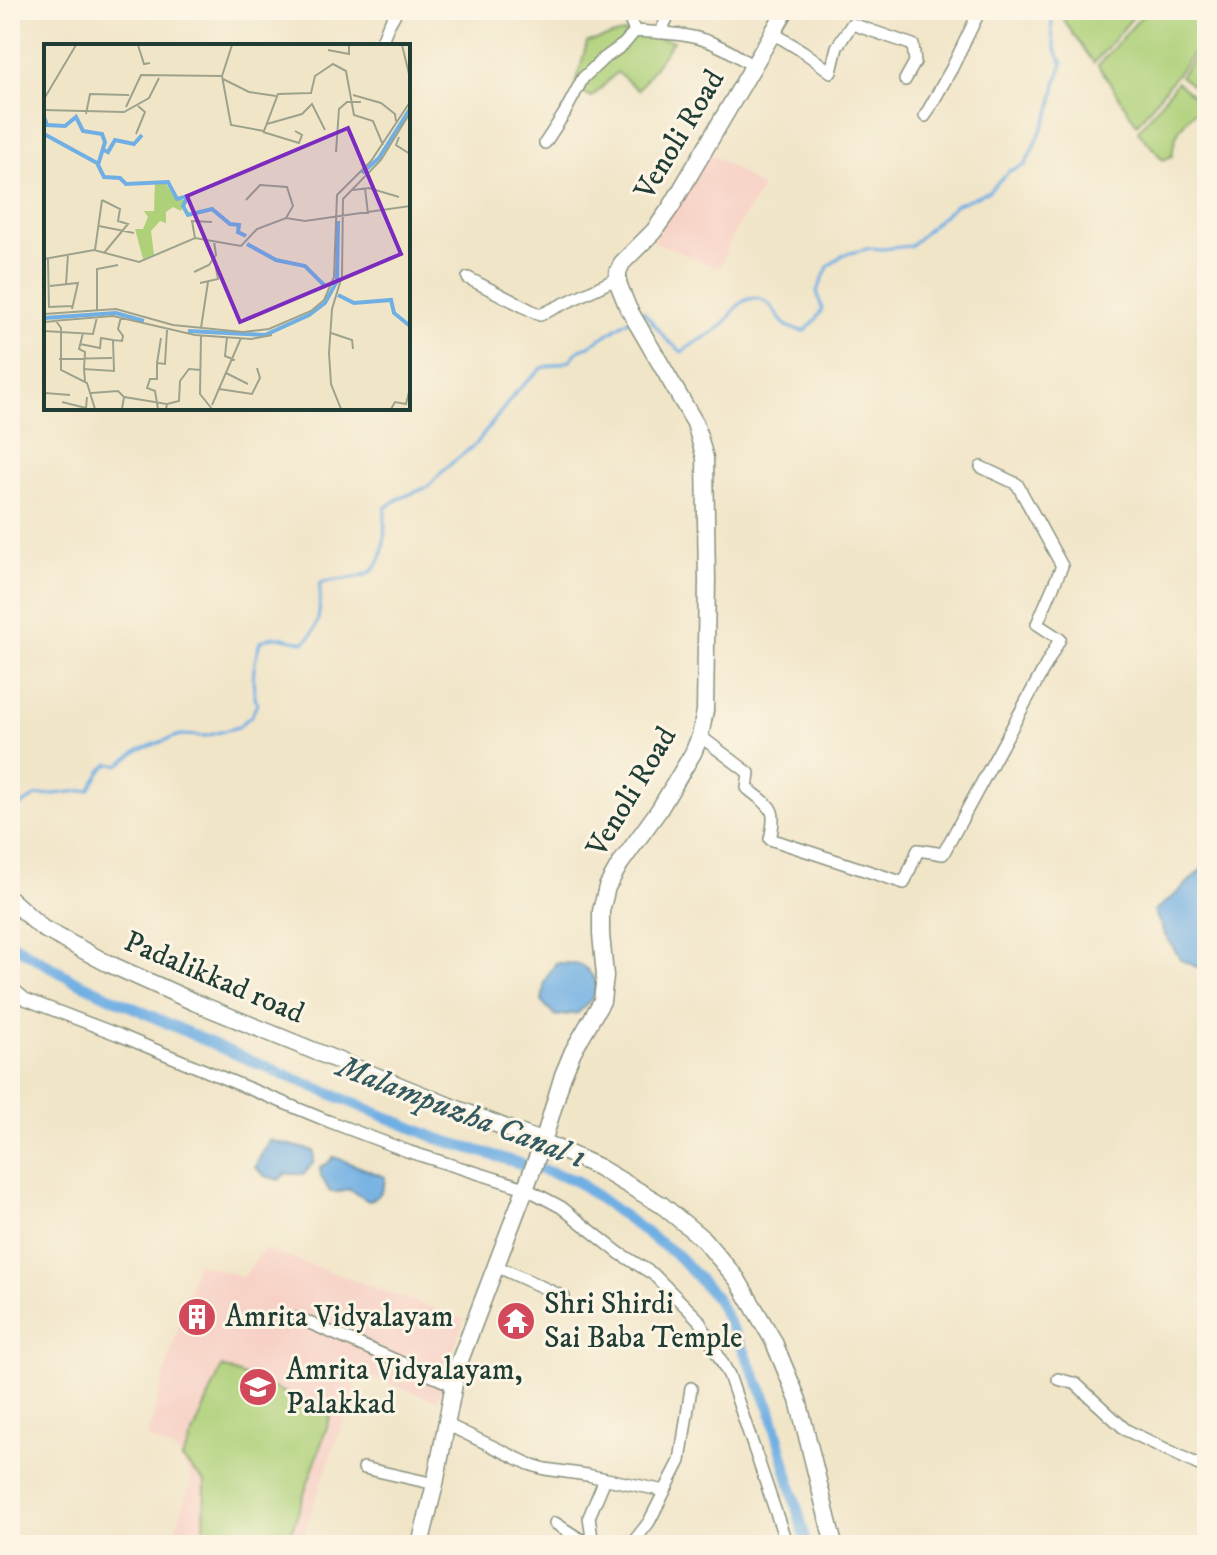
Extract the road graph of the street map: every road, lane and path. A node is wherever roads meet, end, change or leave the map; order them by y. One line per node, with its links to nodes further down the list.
1 (397, 10): 11 (street)
2 (504, 10): 3 (street)
3 (568, 10)
4 (625, 10): 8 (street)
5 (671, 10): 9 (street)
6 (786, 10): 10 (street, Venoli Road)
7 (980, 10): 14 (street)
8 (635, 31): 9 (street); 15 (street)
9 (660, 33): 12 (street)
10 (773, 33): 12 (street, Venoli Road); 13 (street)
11 (381, 44)
12 (754, 67): 17 (street, Venoli Road)
13 (905, 80)
14 (925, 116)
15 (545, 143)
16 (468, 278): 17 (street)
17 (618, 278): 19 (street, Venoli Road)
18 (981, 467): 19 (street)
19 (700, 736): 22 (street, Venoli Road)
20 (10, 899): 22 (street, Padalikkad road)
21 (10, 986): 23 (street)
22 (542, 1145): 23 (street, Venoli Road); 41 (street, Padalikkad road)
23 (525, 1187): 24 (street, Venoli Road); 40 (street)
24 (496, 1266): 25 (street); 28 (street, Venoli Road)
25 (564, 1297)
26 (298, 1318): 28 (street)
27 (1058, 1379): 32 (street)
28 (453, 1385): 30 (street, Venoli Road)
29 (691, 1388): 35 (street)
30 (446, 1424): 33 (street); 34 (street, Venoli Road)
31 (364, 1468): 34 (street)
32 (1207, 1469)
33 (605, 1479): 35 (street); 38 (street)
34 (435, 1484): 37 (street, Venoli Road)
35 (665, 1491): 39 (street)
36 (555, 1523): 38 (street)
37 (420, 1545)
38 (591, 1545)
39 (631, 1545)
40 (787, 1545)
41 (834, 1545)

